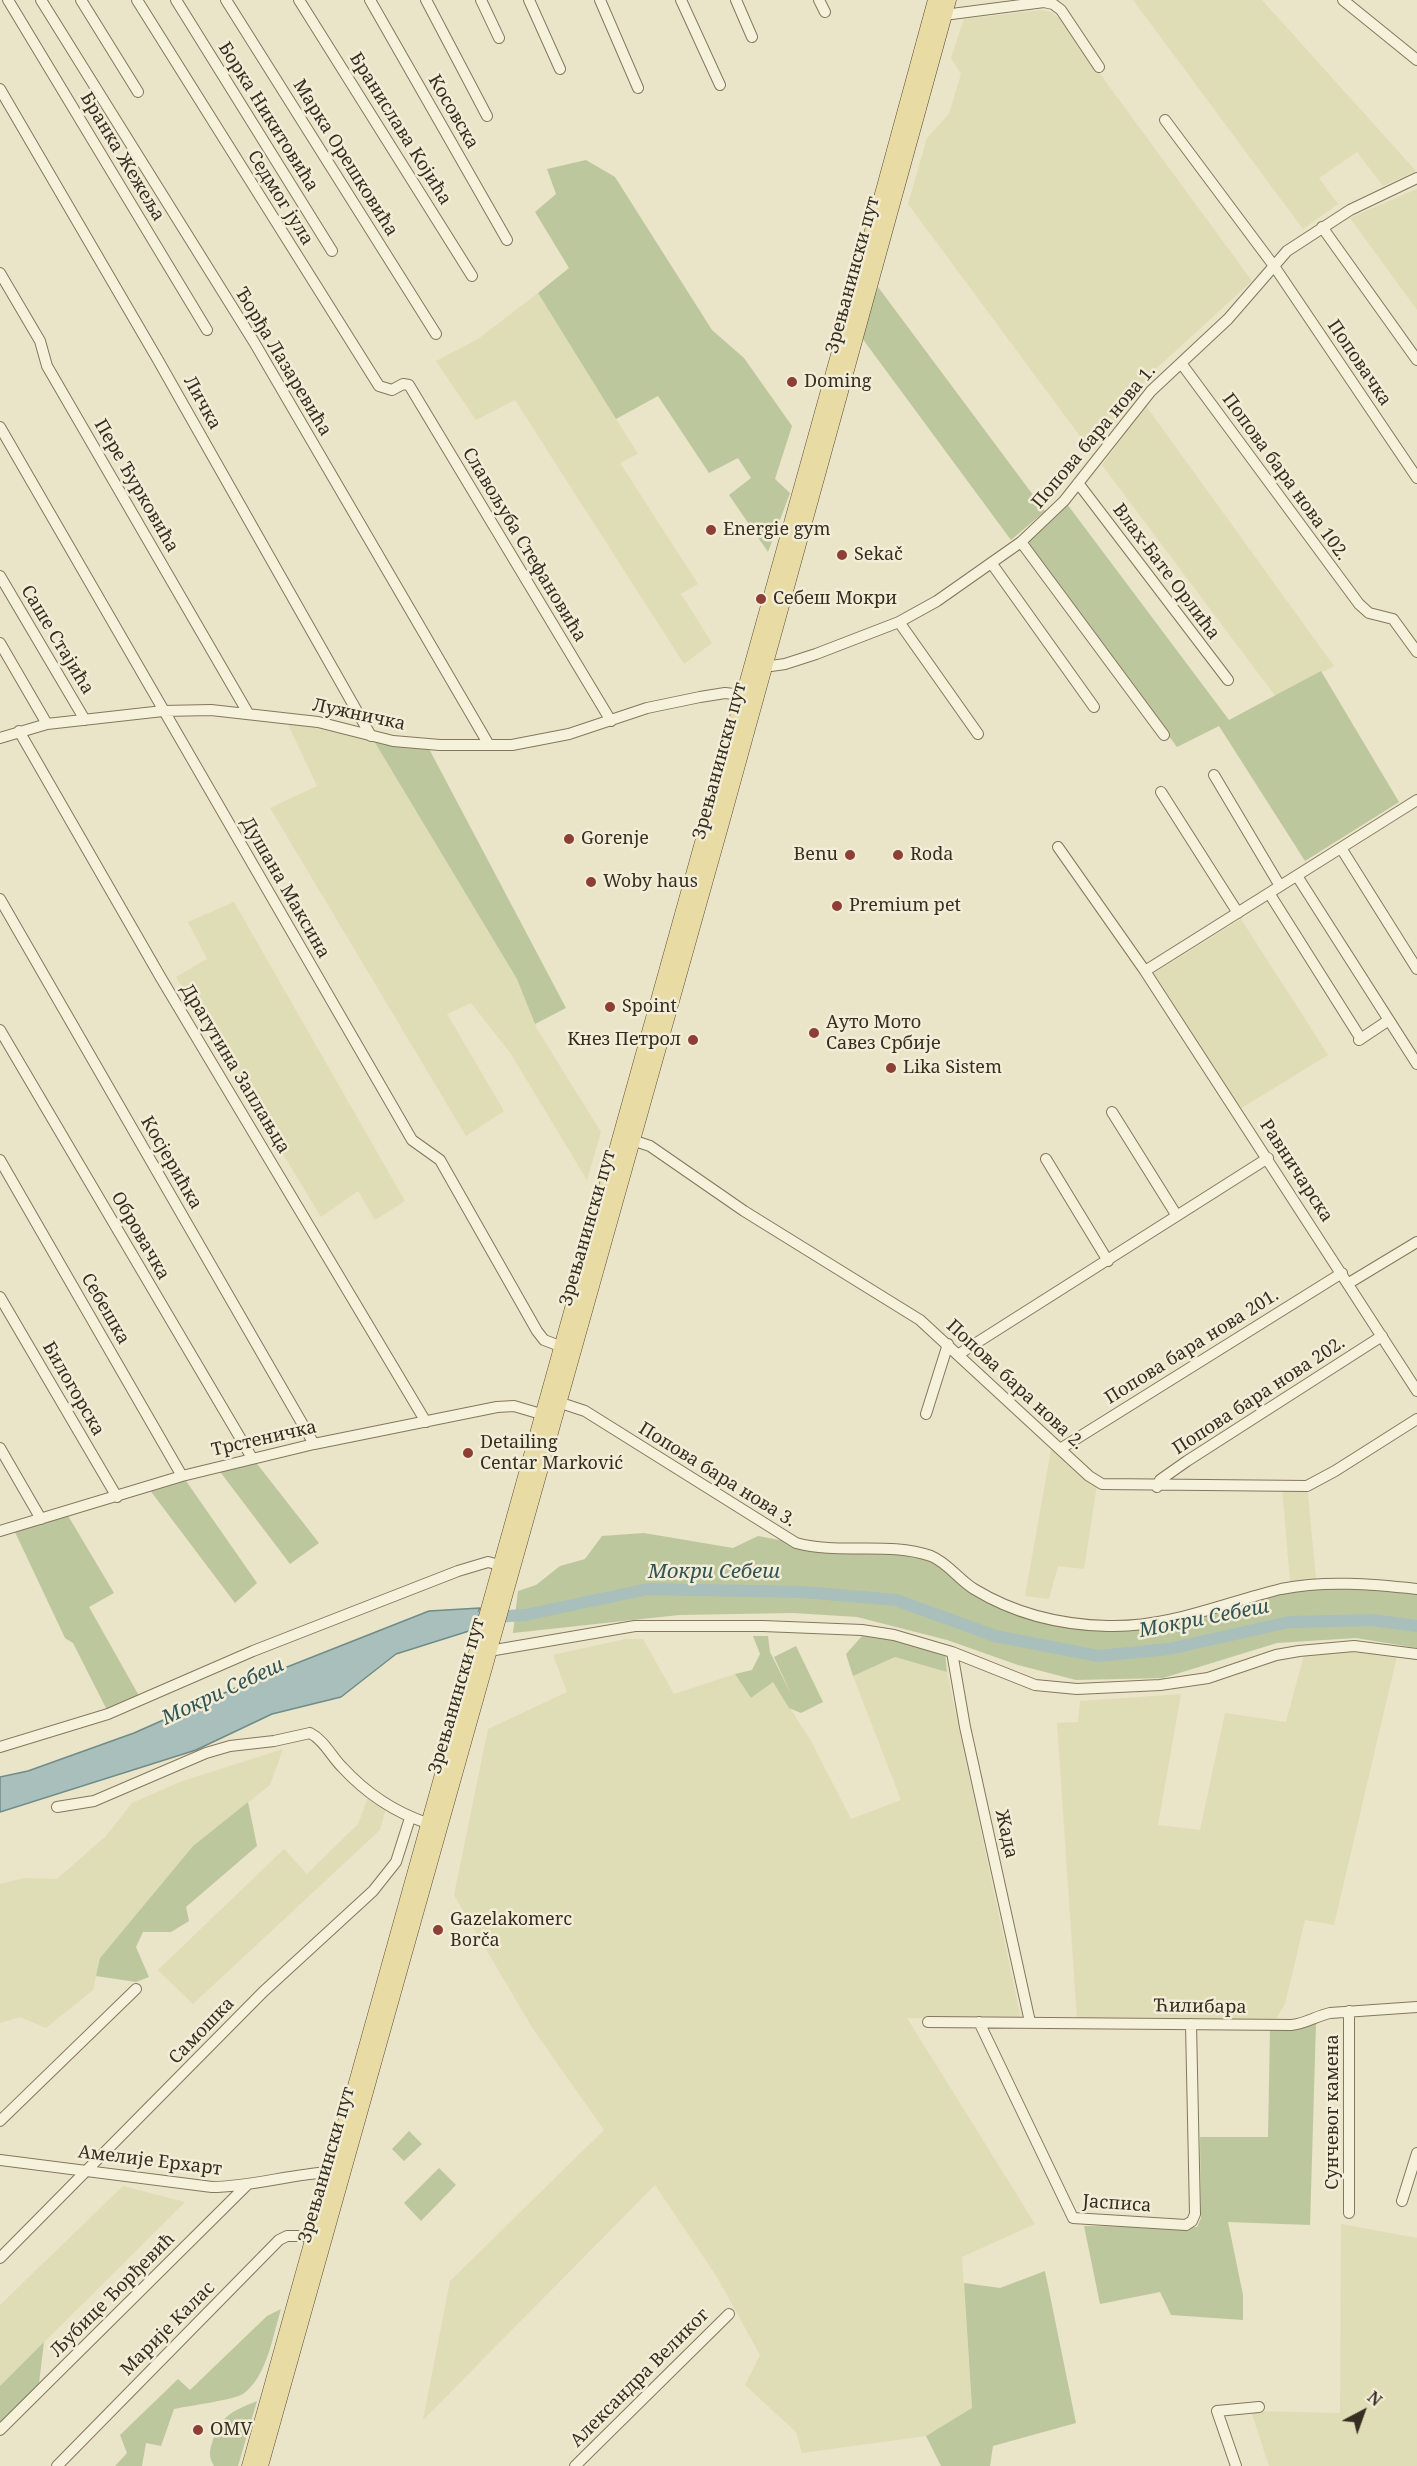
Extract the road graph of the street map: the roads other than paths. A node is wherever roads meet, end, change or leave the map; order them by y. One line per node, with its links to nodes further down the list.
1 (8, 0): 39 (street, Бранка Жежеља)
2 (41, 0): 67 (street, Ђорђа Лазаревића)
3 (81, 0): 29 (street)
4 (137, 0): 43 (street, Седмог јула)
5 (176, 0): 35 (street, Борка Никитовића)
6 (226, 0): 40 (street, Марка Орешковића)
7 (299, 0): 38 (street, Бранислава Којића)
8 (370, 0): 34 (street, Косовска)
9 (426, 0): 30 (street)
10 (481, 0): 22 (street)
11 (529, 0): 25 (street)
12 (600, 0): 27 (street)
13 (681, 0): 26 (street)
14 (736, 0): 21 (street)
15 (819, 0): 19 (street)
16 (935, 0): 55 (main road, Зрењанински пут)
17 (949, 0): 20 (main road, Зрењанински пут)
18 (1343, 0): 23 (street)
19 (825, 12)
20 (944, 15): 24 (street); 53 (main road, Зрењанински пут)
21 (753, 37)
22 (500, 38)
23 (1417, 60)
24 (1099, 66)
25 (560, 69)
26 (720, 85)
27 (638, 88)
28 (0, 89): 65 (street, Личка)
29 (138, 92)
30 (487, 116)
31 (1165, 120): 36 (street, Поповачка)
32 (1417, 178): 33 (street, Попова бара нова 1.)
33 (1322, 227): 36 (street, Попова бара нова 1.); 41 (street)
34 (507, 240)
35 (332, 251)
36 (1274, 266): 42 (street, Попова бара нова 1.); 45 (street, Поповачка)
37 (0, 273): 58 (street, Пере Ђурковића)
38 (472, 276)
39 (207, 330)
40 (436, 334)
41 (1417, 360)
42 (1181, 363): 46 (street, Попова бара нова 1.); 52 (street, Попова бара нова 102.)
43 (409, 385): 60 (street, Славољуба Стефановића)
44 (0, 427): 57 (street, Душана Максина)
45 (1417, 478)
46 (1078, 483): 47 (street, Попова бара нова 1.); 54 (street, Влах-Бате Орлића)
47 (1021, 542): 48 (street, Попова бара нова 1.); 64 (street)
48 (992, 564): 50 (street, Попова бара нова 1.); 56 (street)
49 (0, 576): 59 (street, Саше Стајића)
50 (899, 622): 53 (street, Попова бара нова 1.); 63 (street)
51 (0, 643): 61 (street)
52 (1417, 652)
53 (764, 666): 85 (main road, Зрењанински пут)
54 (1228, 680)
55 (743, 695): 60 (street, Лужничка); 85 (main road, Зрењанински пут)
56 (1094, 707)
57 (163, 711): 58 (street, Лужничка); 59 (street, Лужничка); 97 (street, Душана Максина)
58 (248, 713): 65 (street, Лужничка)
59 (85, 720): 61 (street, Лужничка)
60 (611, 721): 67 (street, Лужничка)
61 (47, 724): 62 (street, Лужничка)
62 (19, 731): 66 (street, Лужничка); 104 (street, Драгутина Заплањца)
63 (978, 734)
64 (1164, 735)
65 (371, 736): 67 (street, Лужничка)
66 (0, 738)
67 (489, 745)
68 (1214, 774): 75 (street)
69 (1161, 792): 78 (street)
70 (1414, 802): 71 (street); 73 (street)
71 (1417, 815)
72 (1058, 847): 80 (street, Равничарска)
73 (1341, 848): 74 (street); 79 (street)
74 (1297, 876): 75 (street); 81 (street)
75 (1280, 886): 76 (street)
76 (1269, 893): 78 (street); 81 (street)
77 (0, 899): 105 (street, Косјерићка)
78 (1238, 913): 80 (street)
79 (1417, 969)
80 (1145, 971): 86 (street, Равничарска)
81 (1389, 1020): 83 (street)
82 (0, 1030): 108 (street, Обровачка)
83 (1417, 1065)
84 (1112, 1112): 89 (street)
85 (626, 1138): 96 (street, Попова бара нова 2.); 97 (main road, Зрењанински пут); 100 (main road, Зрењанински пут)
86 (1268, 1158): 89 (street); 92 (street, Равничарска)
87 (1046, 1159): 91 (street)
88 (0, 1160): 109 (street, Себешка)
89 (1177, 1216): 91 (street)
90 (1417, 1242): 93 (street)
91 (1108, 1261): 98 (street)
92 (1342, 1273): 93 (street, Равничарска); 107 (street, Попова бара нова 201.)
93 (1349, 1283): 95 (street, Равничарска)
94 (0, 1297): 111 (street, Билогорска)
95 (1382, 1336): 99 (street, Равничарска); 110 (street, Попова бара нова 202.)
96 (948, 1344): 98 (street, Попова бара нова 2.); 102 (street)
97 (560, 1346): 101 (main road, Зрењанински пут)
98 (959, 1354): 107 (street, Попова бара нова 2.)
99 (1417, 1391)
100 (558, 1402): 114 (main road, Зрењанински пут); 115 (street, Попова бара нова 3.)
101 (541, 1414): 104 (street, Трстеничка); 114 (main road, Зрењанински пут)
102 (926, 1414)
103 (1417, 1419): 110 (street, Попова бара нова 2.)
104 (426, 1422): 105 (street, Трстеничка)
105 (314, 1444): 108 (street, Трстеничка)
106 (0, 1448): 112 (street)
107 (1060, 1449): 110 (street, Попова бара нова 2.)
108 (252, 1458): 109 (street, Трстеничка)
109 (182, 1476): 111 (street, Трстеничка)
110 (1156, 1487)
111 (117, 1497): 112 (street, Трстеничка)
112 (41, 1519): 113 (street, Трстеничка)
113 (0, 1531)
114 (506, 1566): 116 (main road, Зрењанински пут); 120 (street)
115 (1417, 1589)
116 (489, 1629): 117 (main road, Зрењанински пут); 123 (main road, Зрењанински пут)
117 (489, 1651): 118 (street); 146 (main road, Зрењанински пут)
118 (952, 1652): 119 (street); 129 (street, Жада)
119 (1417, 1654)
120 (0, 1747)
121 (57, 1808): 122 (street)
122 (410, 1818): 123 (street); 134 (street, Самошка)
123 (427, 1823): 135 (main road, Зрењанински пут)
124 (136, 1989): 131 (street)
125 (1417, 2007): 126 (street, Ћилибара)
126 (1349, 2011): 130 (street, Ћилибара); 138 (street, Сунчевог камена)
127 (928, 2022): 128 (street)
128 (979, 2022): 129 (street, Ћилибара); 130 (street, Јасписа)
129 (1030, 2022): 130 (street, Ћилибара)
130 (1191, 2024)
131 (0, 2121)
132 (1417, 2153): 137 (street)
133 (0, 2160): 134 (street, Амелије Ерхарт)
134 (87, 2170): 136 (street, Амелије Ерхарт); 140 (street, Самошка)
135 (331, 2172): 136 (street, Амелије Ерхарт); 139 (main road, Зрењанински пут)
136 (248, 2184): 143 (street, Љубице Ђорђевић)
137 (1402, 2201)
138 (1349, 2213)
139 (313, 2236): 144 (street, Марије Калас); 145 (main road, Зрењанински пут)
140 (0, 2258)
141 (729, 2314): 147 (street, Александра Великог)
142 (1259, 2408): 148 (street)
143 (0, 2430)
144 (57, 2466)
145 (249, 2466)
146 (261, 2466)
147 (575, 2466)
148 (1236, 2466)

